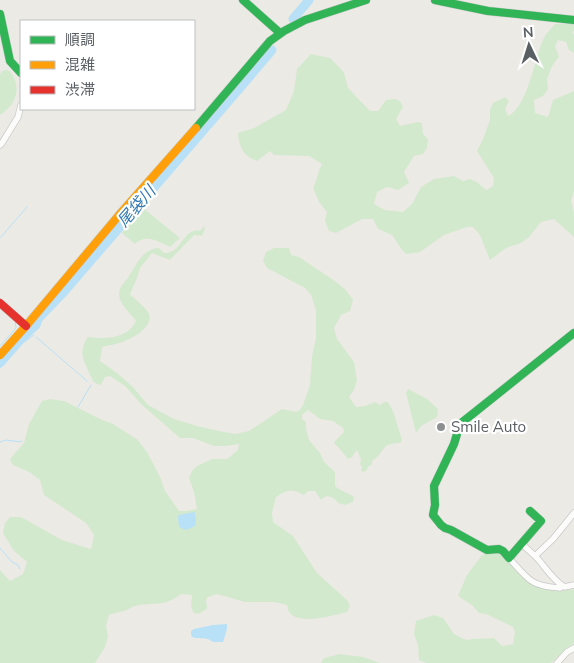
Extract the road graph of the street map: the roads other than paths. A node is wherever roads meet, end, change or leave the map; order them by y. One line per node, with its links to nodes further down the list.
1 (243, 0): 6 (street)
2 (366, 0): 6 (street)
3 (436, 0): 5 (street)
4 (0, 14): 7 (street)
5 (574, 20)
6 (280, 33): 11 (street)
7 (20, 72)
8 (20, 109): 9 (street)
9 (0, 145)
10 (0, 303): 11 (street)
11 (26, 326): 13 (street)
12 (574, 333): 18 (street)
13 (0, 355)
14 (530, 510): 16 (street)
15 (574, 513): 17 (street)
16 (522, 544): 17 (street); 18 (street)
17 (535, 556): 19 (street)
18 (509, 558): 19 (street)
19 (562, 585): 20 (street)
20 (574, 585)
21 (574, 648): 22 (street)
22 (557, 663)

